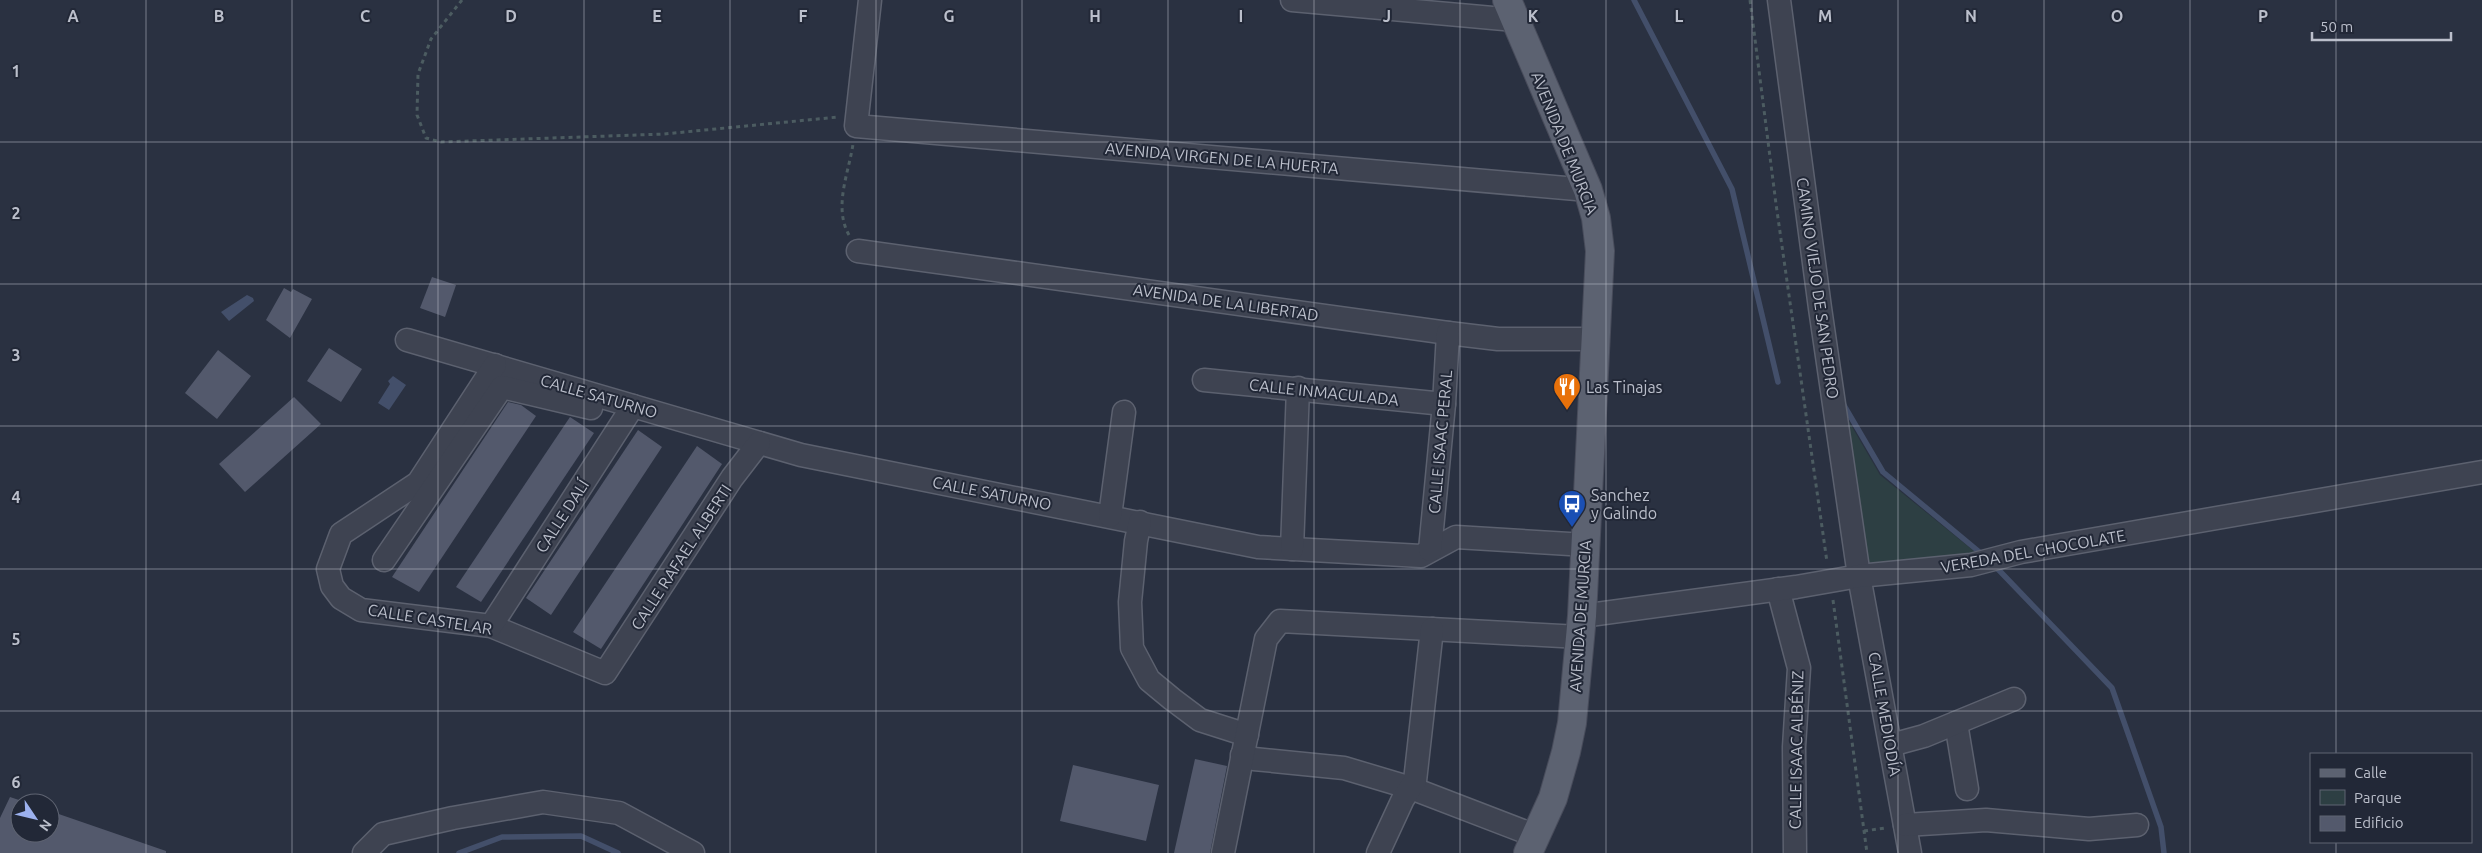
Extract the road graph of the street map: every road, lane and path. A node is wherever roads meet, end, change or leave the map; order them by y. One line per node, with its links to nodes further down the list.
1 (462, 0): 7 (path)
2 (870, 0): 7 (street)
3 (1292, 0): 6 (street)
4 (1750, 0): 28 (path)
5 (1779, 0): 27 (street, CAMINO VIEJO DE SAN PEDRO)
6 (1511, 10): 8 (main road, AVENIDA DE MURCIA)
7 (857, 120): 8 (street, AVENIDA VIRGEN DE LA HUERTA); 9 (path)
8 (1588, 190): 11 (main road, AVENIDA DE MURCIA)
9 (858, 251): 10 (street, AVENIDA DE LA LIBERTAD)
10 (1448, 333): 11 (street, AVENIDA DE LA LIBERTAD); 16 (street, CALLE ISAAC PERAL)
11 (1596, 339): 23 (main road, AVENIDA DE MURCIA)
12 (407, 340): 13 (street, CALLE SATURNO)
13 (495, 366): 17 (street, CALLE SATURNO); 30 (street, CALLE CASTELAR)
14 (1204, 380): 15 (street, CALLE INMACULADA)
15 (1298, 388): 16 (street, CALLE INMACULADA); 24 (street)
16 (1444, 404): 25 (street, CALLE ISAAC PERAL)
17 (629, 411): 19 (street, CALLE SATURNO); 26 (street); 30 (street, CALLE DALÍ)
18 (1124, 412): 21 (street)
19 (759, 443): 21 (street, CALLE SATURNO); 33 (street, CALLE RAFAEL ALBERTI)
20 (2482, 472): 27 (street, VEREDA DEL CHOCOLATE)
21 (1110, 516): 22 (street, CALLE SATURNO)
22 (1140, 522): 24 (street, CALLE SATURNO); 36 (street)
23 (1586, 545): 25 (street, CALLE SATURNO); 31 (main road, AVENIDA DE MURCIA)
24 (1292, 549): 25 (street, CALLE SATURNO)
25 (1430, 550)
26 (384, 560)
27 (1859, 576): 28 (street, VEREDA DEL CHOCOLATE); 37 (street, CALLE MEDIODÍA)
28 (1830, 581): 29 (street, VEREDA DEL CHOCOLATE); 48 (path)
29 (1778, 589): 31 (street, VEREDA DEL CHOCOLATE); 47 (street, CALLE ISAAC ALBÉNIZ)
30 (491, 626): 33 (street, CALLE CASTELAR)
31 (1581, 626): 32 (street, VEREDA DEL CHOCOLATE); 42 (main road, AVENIDA DE MURCIA)
32 (1432, 629): 36 (street, VEREDA DEL CHOCOLATE); 38 (street)
33 (606, 673)
34 (2014, 699): 35 (street)
35 (1956, 723): 37 (street); 39 (street)
36 (1244, 745): 38 (street); 45 (street)
37 (1891, 745): 41 (street, CALLE MEDIODÍA)
38 (1410, 788): 42 (street); 46 (street)
39 (1967, 789)
40 (2137, 825): 41 (street)
41 (1905, 826): 49 (street, CALLE MEDIODÍA)
42 (1532, 845)
43 (364, 853): 44 (street)
44 (693, 853)
45 (1223, 853)
46 (1378, 853)
47 (1795, 853)
48 (1867, 853)
49 (1910, 853)

